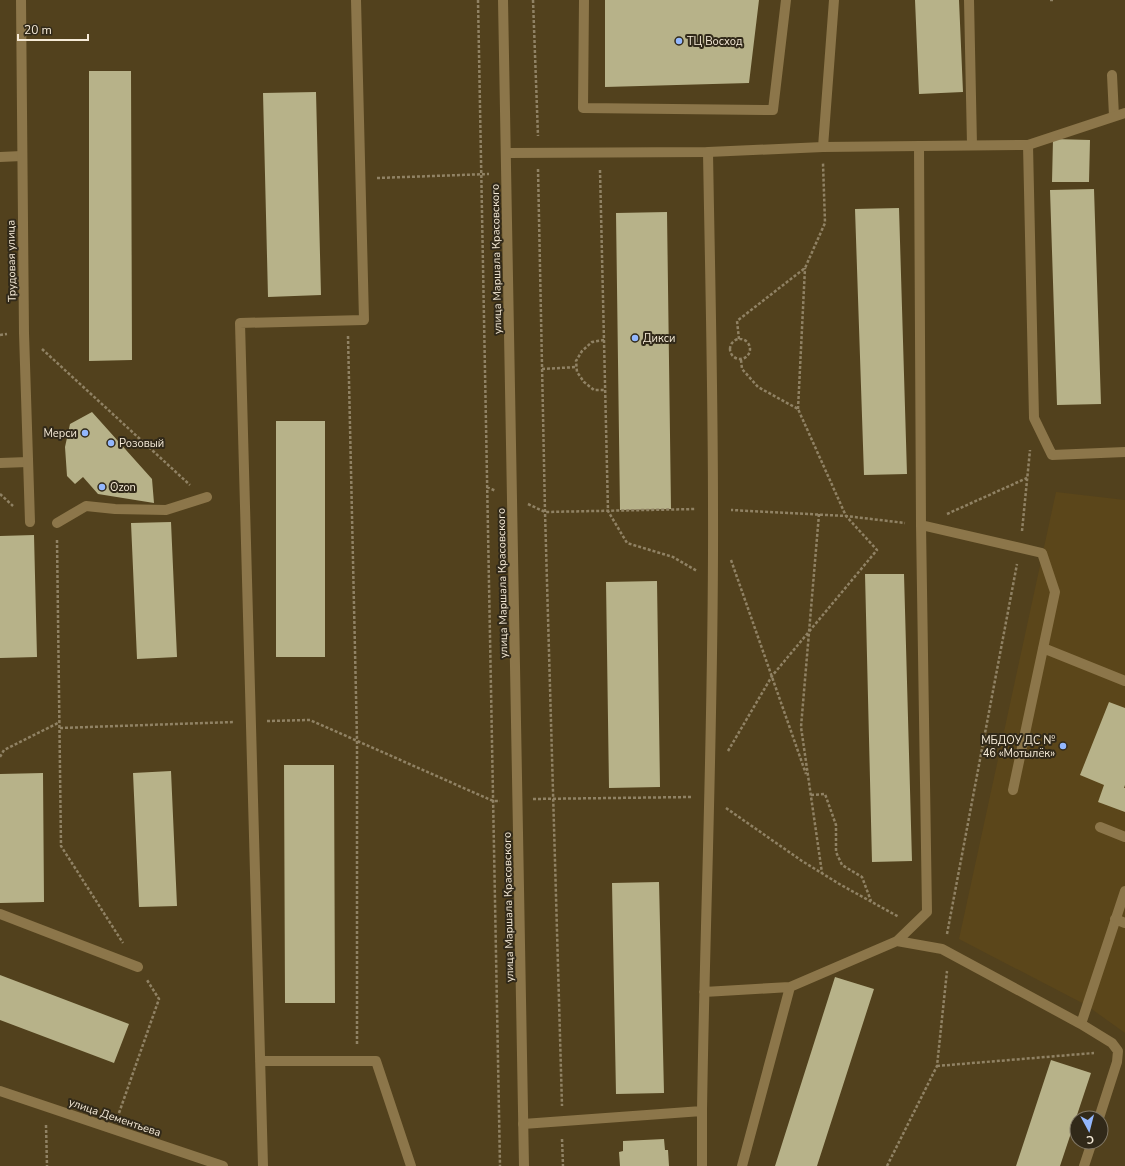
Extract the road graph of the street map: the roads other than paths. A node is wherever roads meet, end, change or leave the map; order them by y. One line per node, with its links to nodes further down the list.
1 (21, 0): 17 (street, Трудовая улица)
2 (356, 0): 39 (street)
3 (503, 0): 16 (street, улица Маршала Красовского)
4 (584, 0): 5 (street)
5 (786, 0)
6 (834, 0): 14 (street)
7 (969, 0): 11 (street)
8 (1112, 75): 10 (street)
9 (1125, 113): 10 (street)
10 (1114, 116): 12 (street)
11 (972, 145): 12 (street); 13 (street)
12 (1028, 145): 19 (street)
13 (919, 146): 14 (street); 25 (street)
14 (823, 147): 15 (street)
15 (708, 152): 16 (street); 37 (street)
16 (506, 153): 43 (street, улица Маршала Красовского)
17 (22, 156): 18 (street); 20 (street, Трудовая улица)
18 (0, 157)
19 (1125, 452)
20 (28, 462): 21 (street); 23 (street, Трудовая улица)
21 (0, 463)
22 (207, 497): 24 (street)
23 (30, 522)
24 (57, 523)
25 (921, 525): 26 (street); 34 (street)
26 (1043, 648): 27 (street); 28 (street)
27 (1125, 681)
28 (1013, 790)
29 (1100, 827): 30 (street)
30 (1125, 837)
31 (1125, 891): 33 (street)
32 (0, 914): 35 (street)
33 (1120, 921): 38 (street)
34 (897, 941): 36 (street); 38 (street)
35 (138, 967)
36 (790, 987): 37 (street); 50 (street)
37 (704, 992): 42 (street)
38 (1080, 1024): 41 (street)
39 (260, 1061): 46 (street); 47 (street)
40 (0, 1090): 45 (street, улица Дементьева)
41 (1102, 1110)
42 (702, 1111): 43 (street); 49 (street)
43 (523, 1124): 48 (street, улица Маршала Красовского)
44 (1089, 1150): 51 (street)
45 (223, 1166)
46 (263, 1166)
47 (411, 1166)
48 (524, 1166)
49 (702, 1166)
50 (742, 1166)
51 (1084, 1166)

